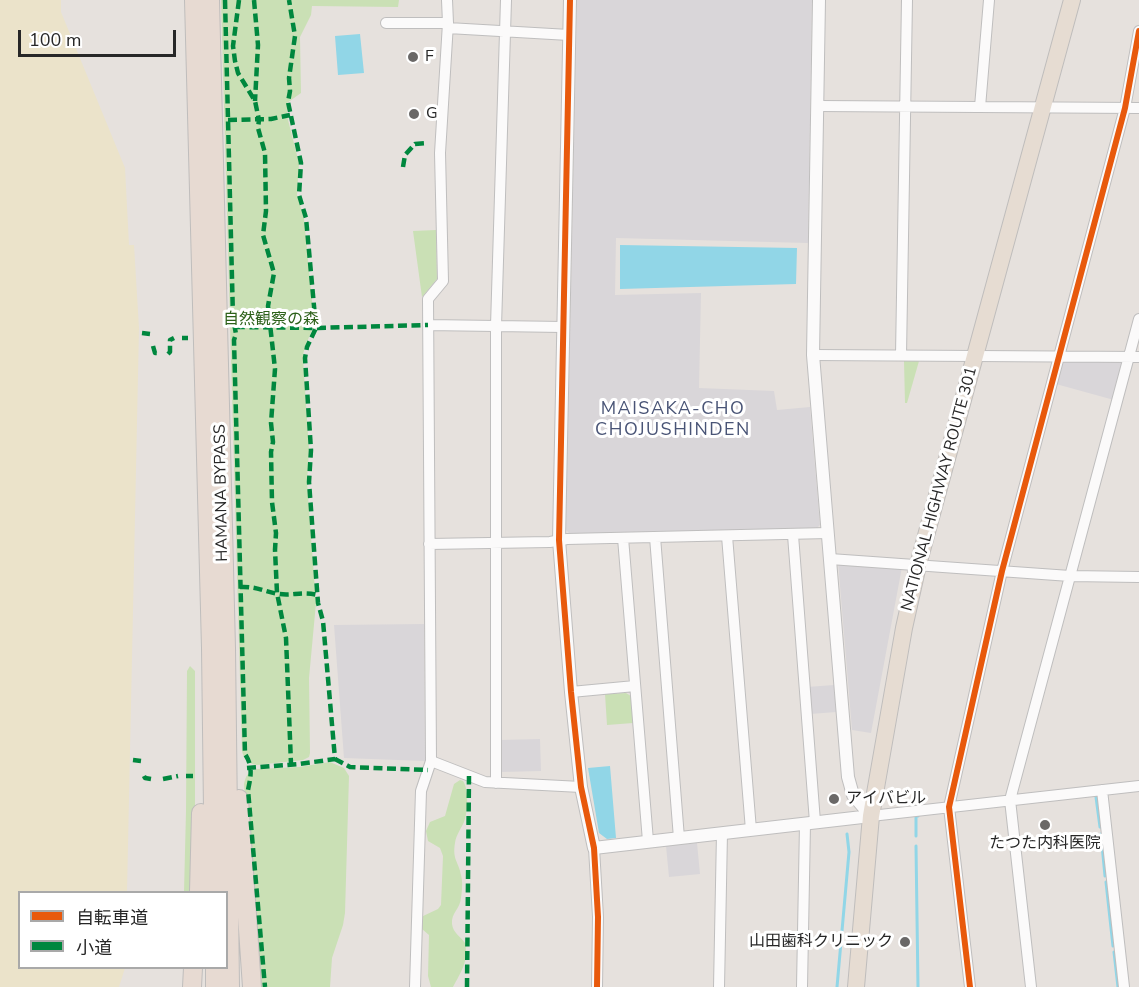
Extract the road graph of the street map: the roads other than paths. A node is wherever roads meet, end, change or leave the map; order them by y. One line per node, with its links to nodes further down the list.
1 (194, 0): 43 (highway, HAMANA BYPASS)
2 (210, 0): 43 (highway, HAMANA BYPASS)
3 (447, 0): 11 (street)
4 (506, 0): 12 (street)
5 (570, 0): 14 (street)
6 (819, 0): 15 (street)
7 (907, 0): 16 (street)
8 (989, 0): 17 (street)
9 (1072, 0): 18 (highway, NATIONAL HIGHWAY ROUTE 301)
10 (386, 23): 11 (street)
11 (448, 25): 12 (street); 22 (street)
12 (506, 31): 14 (street); 23 (street)
13 (1139, 31): 19 (street)
14 (569, 35): 24 (street)
15 (818, 106): 16 (street); 25 (street)
16 (905, 106): 17 (street); 26 (street)
17 (980, 107): 18 (street)
18 (1043, 107): 19 (street); 27 (highway, NATIONAL HIGHWAY ROUTE 301)
19 (1125, 108): 20 (street); 28 (street)
20 (1139, 108)
21 (1139, 319): 29 (street)
22 (428, 325): 23 (street); 37 (street)
23 (496, 326): 24 (street); 36 (street)
24 (563, 327): 35 (street)
25 (813, 355): 26 (street); 30 (street)
26 (901, 356): 27 (street)
27 (976, 356): 28 (street); 39 (highway, NATIONAL HIGHWAY ROUTE 301)
28 (1060, 357): 29 (street); 40 (street)
29 (1134, 357): 41 (street)
30 (828, 533): 31 (street); 38 (street)
31 (793, 535): 32 (street); 54 (street)
32 (727, 536): 33 (street); 55 (street)
33 (655, 537): 34 (street); 57 (street)
34 (623, 538): 35 (street); 44 (street)
35 (559, 540): 36 (street); 45 (street)
36 (496, 543): 37 (street); 47 (street)
37 (429, 544): 46 (street)
38 (830, 560): 39 (street); 53 (street)
39 (918, 565): 40 (street); 53 (highway, NATIONAL HIGHWAY ROUTE 301)
40 (1002, 571): 41 (street); 52 (street)
41 (1070, 576): 42 (street); 51 (street)
42 (1139, 577)
43 (219, 648): 60 (highway); 61 (highway, HAMANA BYPASS); 62 (highway, HAMANA BYPASS); 69 (highway)
44 (635, 686): 45 (street); 58 (street)
45 (571, 692): 49 (street)
46 (431, 761): 47 (street); 70 (street)
47 (496, 783): 49 (street)
48 (1139, 786): 50 (street)
49 (581, 787): 59 (street)
50 (1102, 790): 51 (street); 77 (street)
51 (1010, 800): 52 (street); 76 (street)
52 (949, 807): 53 (street); 75 (street)
53 (871, 816): 54 (street); 74 (highway, NATIONAL HIGHWAY ROUTE 301)
54 (810, 823): 55 (street); 73 (street)
55 (751, 830): 56 (street)
56 (722, 833): 57 (street); 72 (street)
57 (679, 838): 58 (street)
58 (648, 841): 59 (street)
59 (594, 848): 71 (street)
60 (199, 891)
61 (214, 891)
62 (227, 891)
63 (228, 925): 68 (highway, HAMANA BYPASS)
64 (194, 969): 66 (highway)
65 (214, 969): 67 (highway)
66 (192, 987)
67 (215, 987)
68 (230, 987)
69 (252, 987)
70 (415, 987)
71 (597, 987)
72 (719, 987)
73 (802, 987)
74 (856, 987)
75 (970, 987)
76 (1031, 987)
77 (1124, 987)

